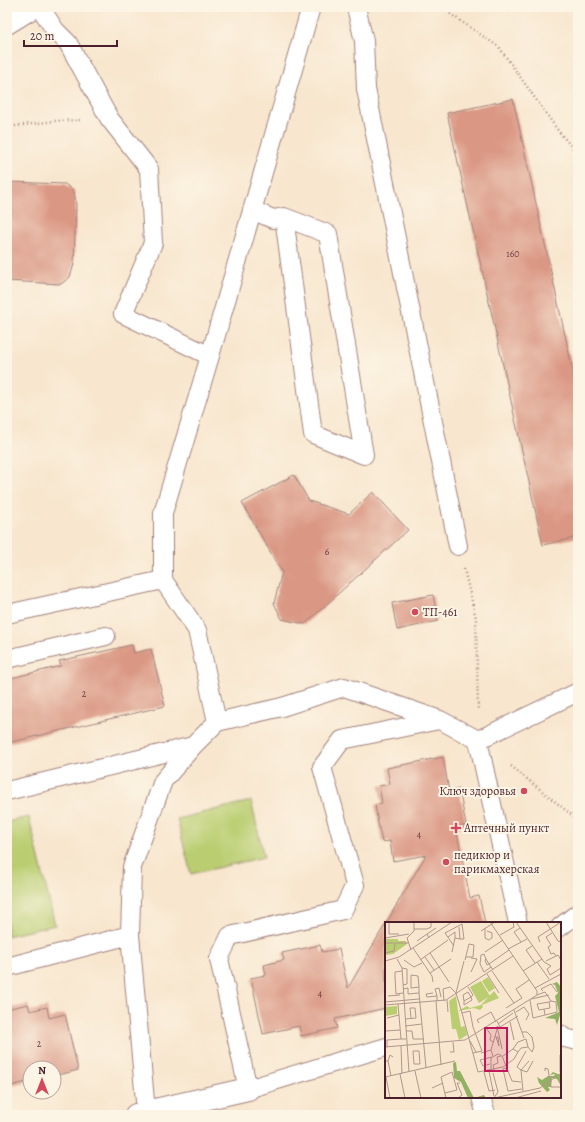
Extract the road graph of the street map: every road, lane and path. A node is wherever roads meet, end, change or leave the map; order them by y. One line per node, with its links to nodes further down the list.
1 (33, 7): 6 (street)
2 (40, 7): 7 (lane)
3 (311, 7): 10 (lane)
4 (356, 7): 13 (lane)
5 (440, 7): 9 (path)
6 (7, 24)
7 (109, 118): 8 (path); 12 (lane)
8 (7, 127)
9 (578, 154)
10 (252, 210): 11 (lane); 12 (lane)
11 (284, 216): 11 (lane)
12 (210, 356): 14 (lane)
13 (458, 546): 21 (path)
14 (163, 580): 15 (lane); 20 (lane)
15 (7, 614)
16 (106, 636): 17 (lane)
17 (7, 659)
18 (578, 692): 21 (lane)
19 (440, 720): 20 (lane); 21 (lane); 31 (lane)
20 (217, 722): 22 (lane)
21 (478, 740): 24 (path); 26 (lane)
22 (193, 746): 23 (lane); 28 (lane)
23 (7, 791)
24 (578, 820)
25 (578, 913): 27 (lane)
26 (518, 922)
27 (561, 926)
28 (130, 935): 29 (lane); 33 (lane)
29 (7, 967)
30 (385, 1047): 31 (lane)
31 (248, 1089): 33 (street)
32 (481, 1098): 34 (lane)
33 (141, 1113)
34 (486, 1115)

